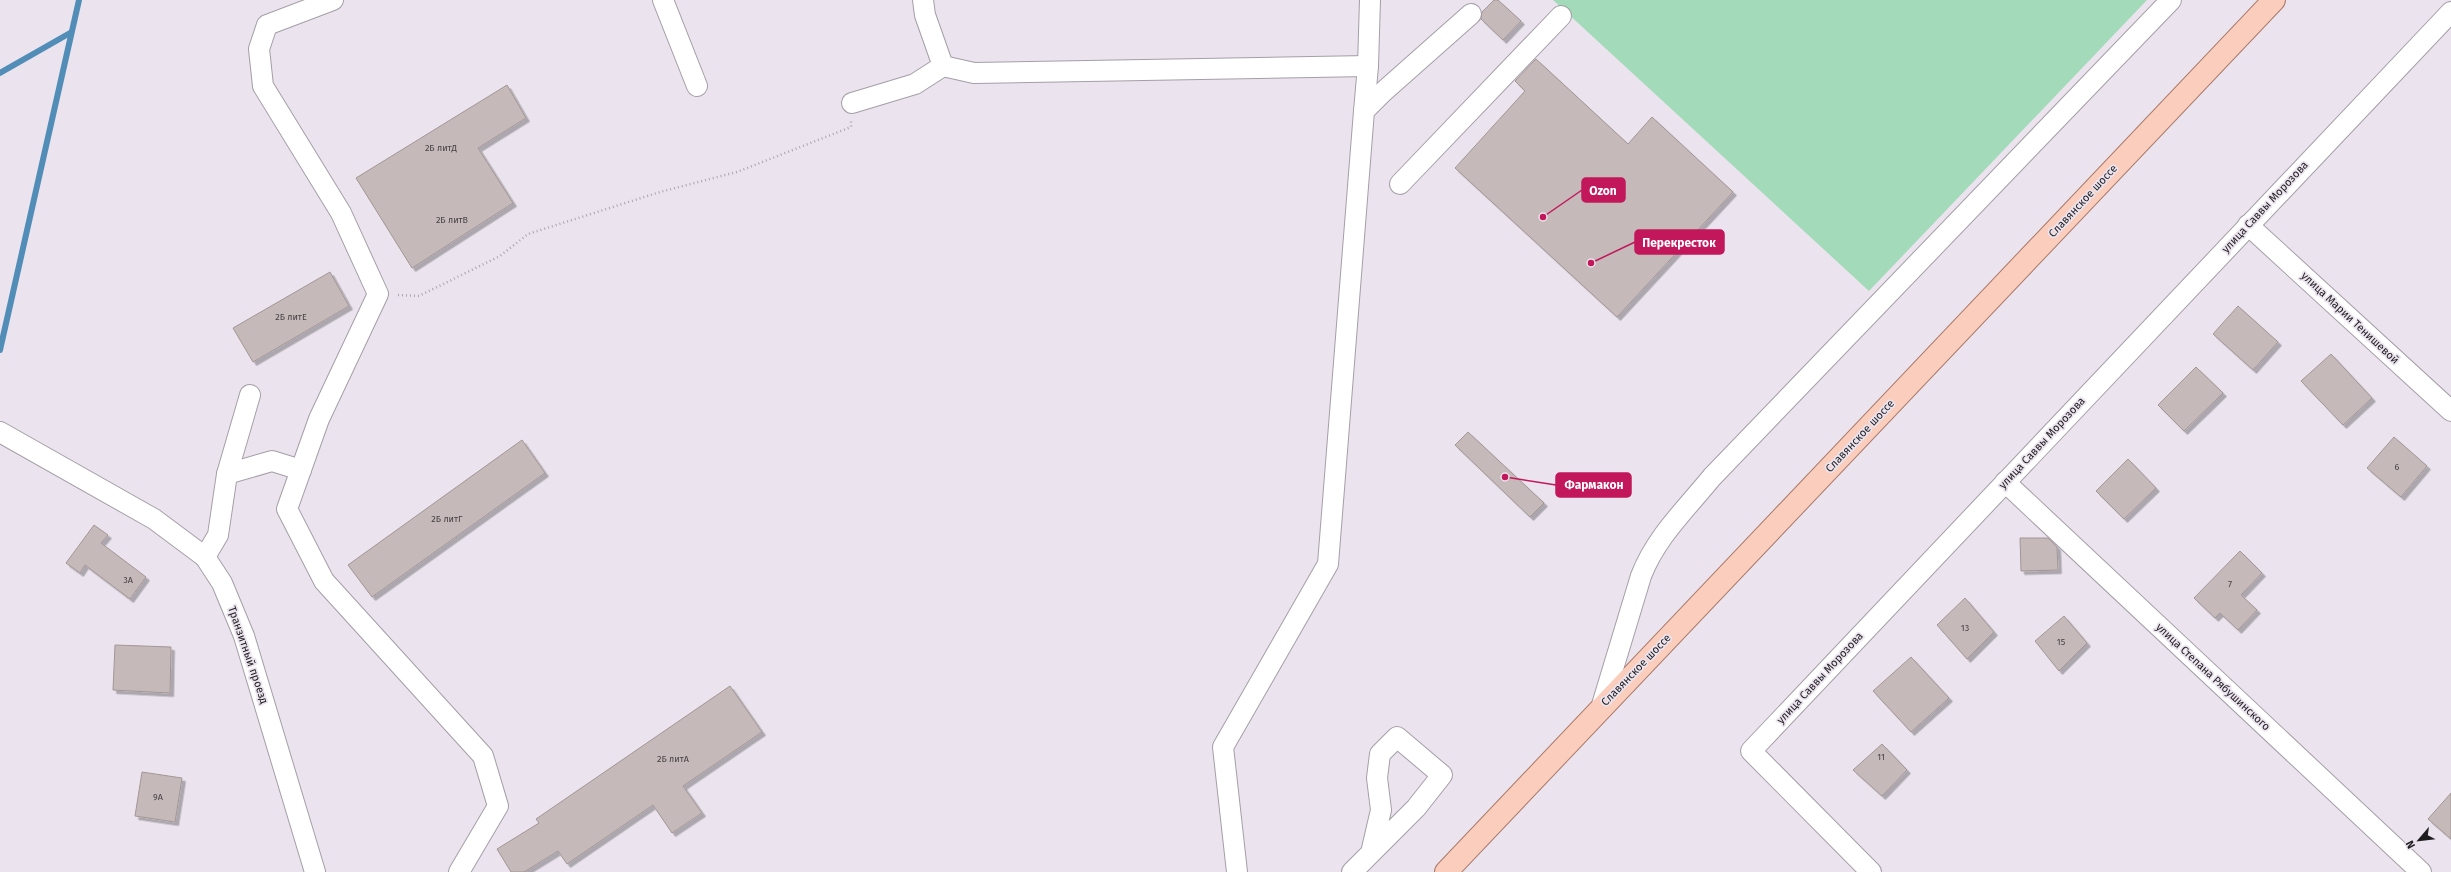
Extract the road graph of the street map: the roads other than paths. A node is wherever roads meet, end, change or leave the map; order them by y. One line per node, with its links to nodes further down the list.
1 (333, 0): 20 (street)
2 (663, 0): 12 (street)
3 (923, 0): 10 (street)
4 (1370, 0): 11 (street)
5 (2170, 0): 24 (street)
6 (2274, 0): 24 (main road, Славянское шоссе)
7 (2451, 12): 16 (street, улица Саввы Морозова)
8 (1471, 14): 14 (street)
9 (1562, 16): 15 (street)
10 (943, 66): 11 (street); 13 (street)
11 (1368, 66): 14 (street)
12 (697, 86)
13 (852, 102)
14 (1364, 111): 28 (street)
15 (1400, 184)
16 (2248, 225): 18 (street, улица Марии Тенишевой); 22 (street, улица Саввы Морозова)
17 (250, 395): 21 (street)
18 (2451, 411)
19 (0, 432): 23 (street, Транзитный проезд)
20 (301, 470): 21 (street); 27 (street)
21 (227, 474): 23 (street)
22 (2005, 482): 31 (street, улица Саввы Морозова); 32 (street, улица Степана Рябушинского)
23 (205, 557): 26 (street, Транзитный проезд)
24 (1602, 705): 30 (main road, Славянское шоссе)
25 (1371, 853): 25 (street); 29 (street)
26 (315, 872)
27 (459, 872)
28 (1237, 872)
29 (1352, 872)
30 (1446, 872)
31 (1871, 872)
32 (2421, 872)

